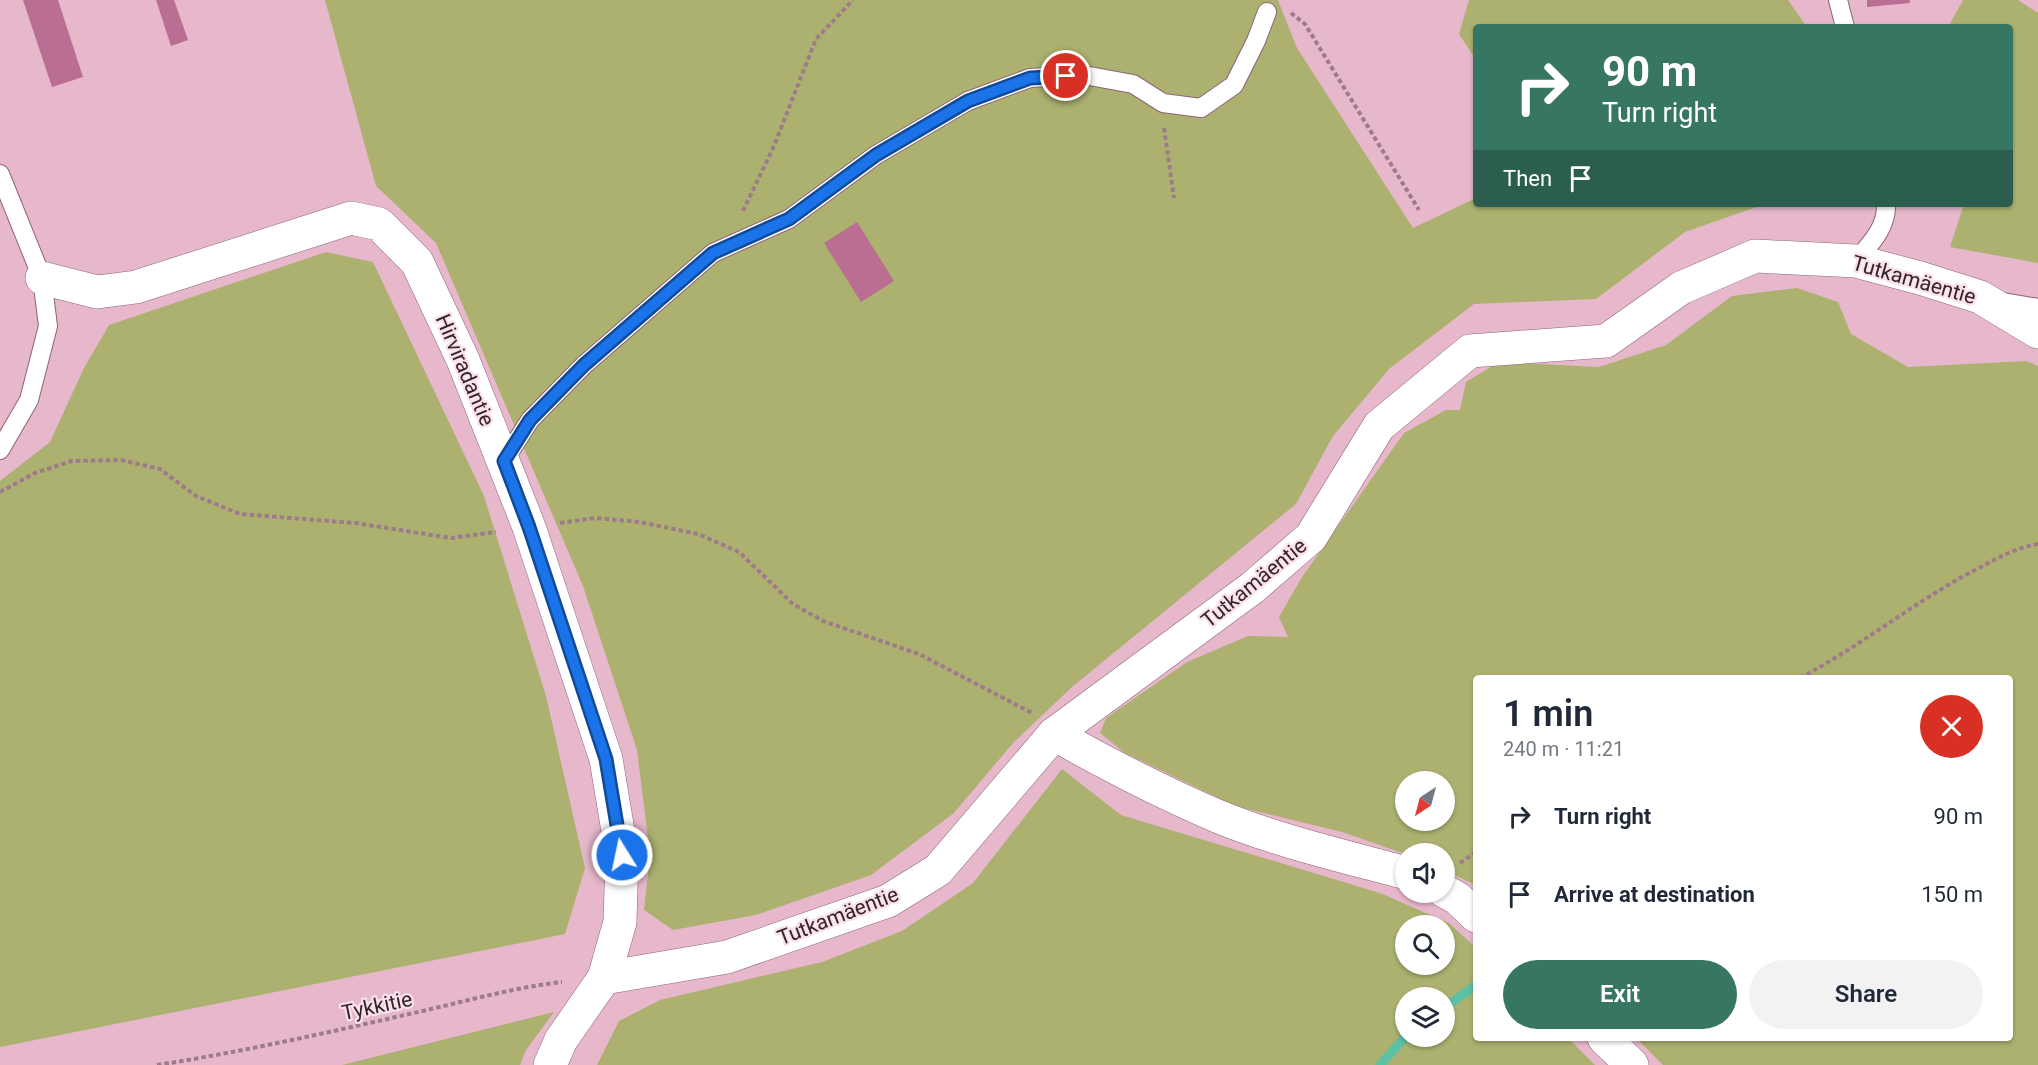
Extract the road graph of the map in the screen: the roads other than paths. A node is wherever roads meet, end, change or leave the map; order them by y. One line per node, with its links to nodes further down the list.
1 (1838, 0): 3 (lane)
2 (1267, 12): 12 (lane)
3 (1844, 24)
4 (0, 174): 7 (lane)
5 (1886, 207): 6 (lane)
6 (1856, 261): 8 (street, Tutkamäentie); 13 (street, Tutkamäentie)
7 (42, 278): 11 (lane); 12 (street, Hirviradantie)
8 (1980, 297): 9 (lane); 10 (street, Tutkamäentie)
9 (2038, 308)
10 (2038, 332)
11 (0, 450)
12 (504, 461): 17 (street, Hirviradantie)
13 (1054, 734): 14 (street); 17 (street, Tutkamäentie)
14 (1395, 870)
15 (1455, 897): 16 (street)
16 (1473, 913)
17 (604, 978): 19 (street, Hirviradantie)
18 (1607, 1041): 20 (street)
19 (550, 1065)
20 (1632, 1065)

